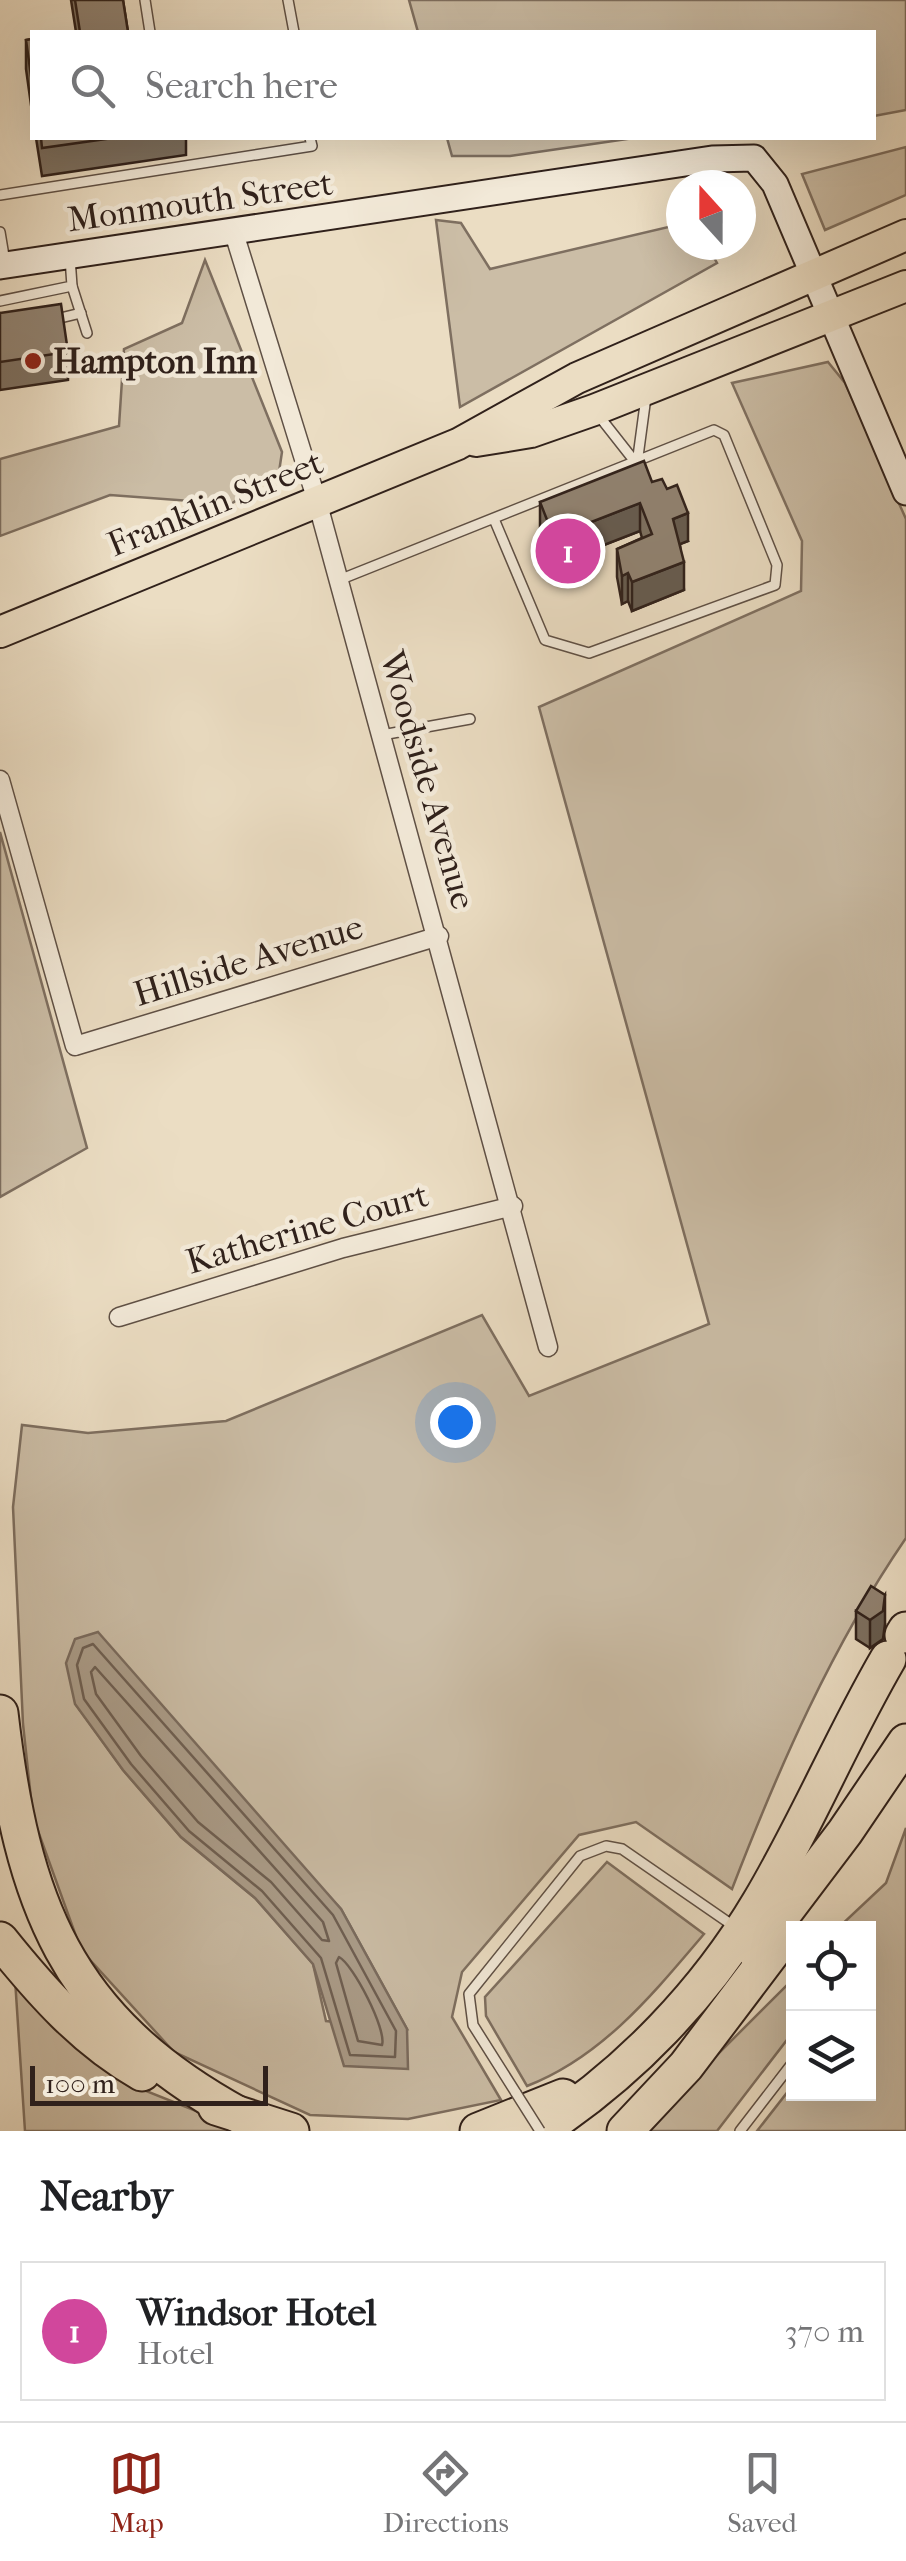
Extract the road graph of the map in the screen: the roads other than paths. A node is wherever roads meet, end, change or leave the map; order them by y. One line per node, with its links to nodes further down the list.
1 (145, 0): 3 (lane)
2 (288, 0): 4 (lane)
3 (150, 30)
4 (294, 30)
5 (310, 140): 6 (lane)
6 (0, 195)
7 (0, 232): 11 (lane)
8 (234, 233): 10 (street, Monmouth Street); 12 (street, Monmouth Street); 25 (street, Woodside Avenue)
9 (906, 235): 12 (main road)
10 (70, 256): 11 (street, Monmouth Street); 13 (lane)
11 (3, 265)
12 (814, 273): 17 (street, Monmouth Street); 22 (main road)
13 (72, 286): 15 (lane); 16 (lane)
14 (906, 286): 17 (main road)
15 (0, 301)
16 (81, 313): 18 (lane); 19 (lane)
17 (832, 315): 20 (main road); 24 (street, Monmouth Street)
18 (46, 320)
19 (87, 333)
20 (647, 390): 21 (main road); 23 (lane)
21 (594, 410): 22 (main road); 23 (lane)
22 (458, 444): 25 (main road, Franklin Street)
23 (637, 464): 26 (lane); 26 (lane)
24 (906, 492)
25 (317, 501): 27 (street, Woodside Avenue); 28 (main road, Franklin Street)
26 (494, 519): 27 (lane)
27 (339, 580): 30 (street, Woodside Avenue)
28 (0, 632)
29 (470, 719): 30 (lane)
30 (382, 736): 32 (street, Woodside Avenue)
31 (0, 780): 32 (street, Hillside Avenue)
32 (439, 936): 33 (street, Woodside Avenue)
33 (513, 1206): 34 (street, Katherine Court); 35 (street, Woodside Avenue)
34 (119, 1316)
35 (548, 1347)
36 (899, 1641): 40 (highway)
37 (0, 1714): 44 (highway)
38 (906, 1742): 39 (highway)
39 (846, 1832): 48 (highway); 49 (highway)
40 (742, 1931): 42 (highway); 47 (lane, bridge)
41 (8, 1950): 44 (highway)
42 (690, 1998): 46 (highway); 47 (highway)
43 (786, 2071): 50 (lane)
44 (239, 2114): 45 (highway)
45 (291, 2131)
46 (478, 2131)
47 (540, 2131)
48 (575, 2131)
49 (624, 2131)
50 (740, 2131)

